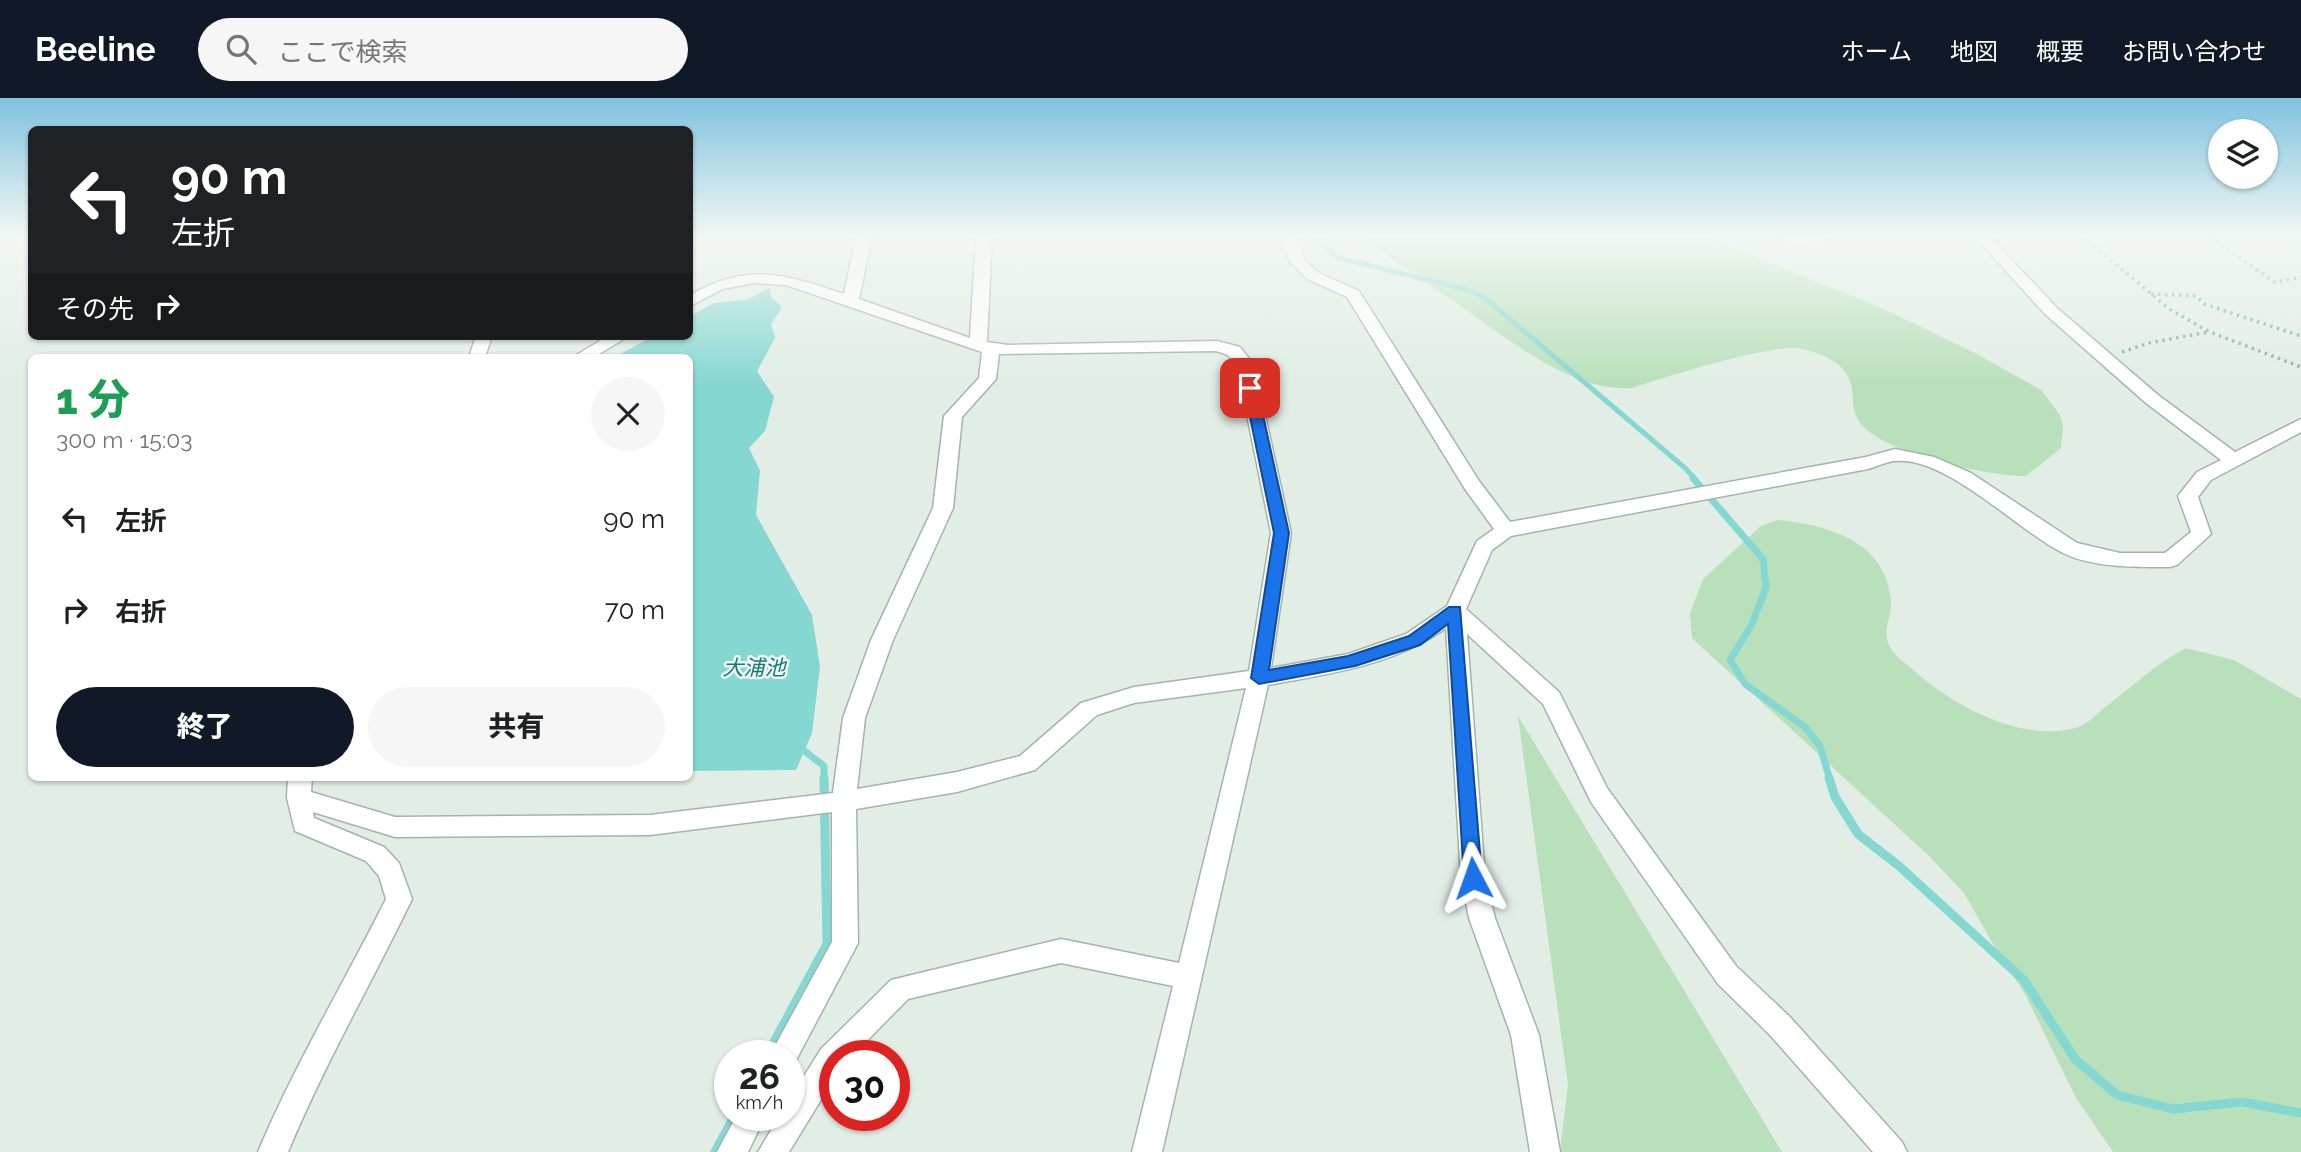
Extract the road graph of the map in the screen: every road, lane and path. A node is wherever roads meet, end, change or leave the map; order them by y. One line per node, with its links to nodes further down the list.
1 (716, 286): 9 (street)
2 (805, 286): 10 (street)
3 (853, 286): 10 (street)
4 (984, 286): 14 (street)
5 (1336, 286): 20 (street)
6 (2027, 286): 16 (street)
7 (2141, 286): 8 (path)
8 (2150, 294): 11 (path); 12 (path)
9 (693, 298)
10 (850, 302): 14 (street)
11 (2210, 332): 16 (path); 17 (path)
12 (2301, 336)
13 (613, 340): 15 (street)
14 (984, 347): 22 (street); 24 (street)
15 (587, 354)
16 (2104, 358): 19 (street)
17 (2301, 367)
18 (2301, 425): 19 (street)
19 (2232, 459): 20 (street)
20 (1505, 530): 21 (street)
21 (1455, 611): 22 (street); 32 (street); 33 (street)
22 (1259, 678): 24 (street); 25 (street)
23 (300, 787): 24 (street); 28 (street)
24 (844, 801): 26 (street)
25 (1188, 977): 30 (street); 31 (street)
26 (792, 1040)
27 (743, 1131): 29 (street)
28 (273, 1152)
29 (732, 1152)
30 (773, 1152)
31 (1147, 1152)
32 (1545, 1152)
33 (1892, 1152)

